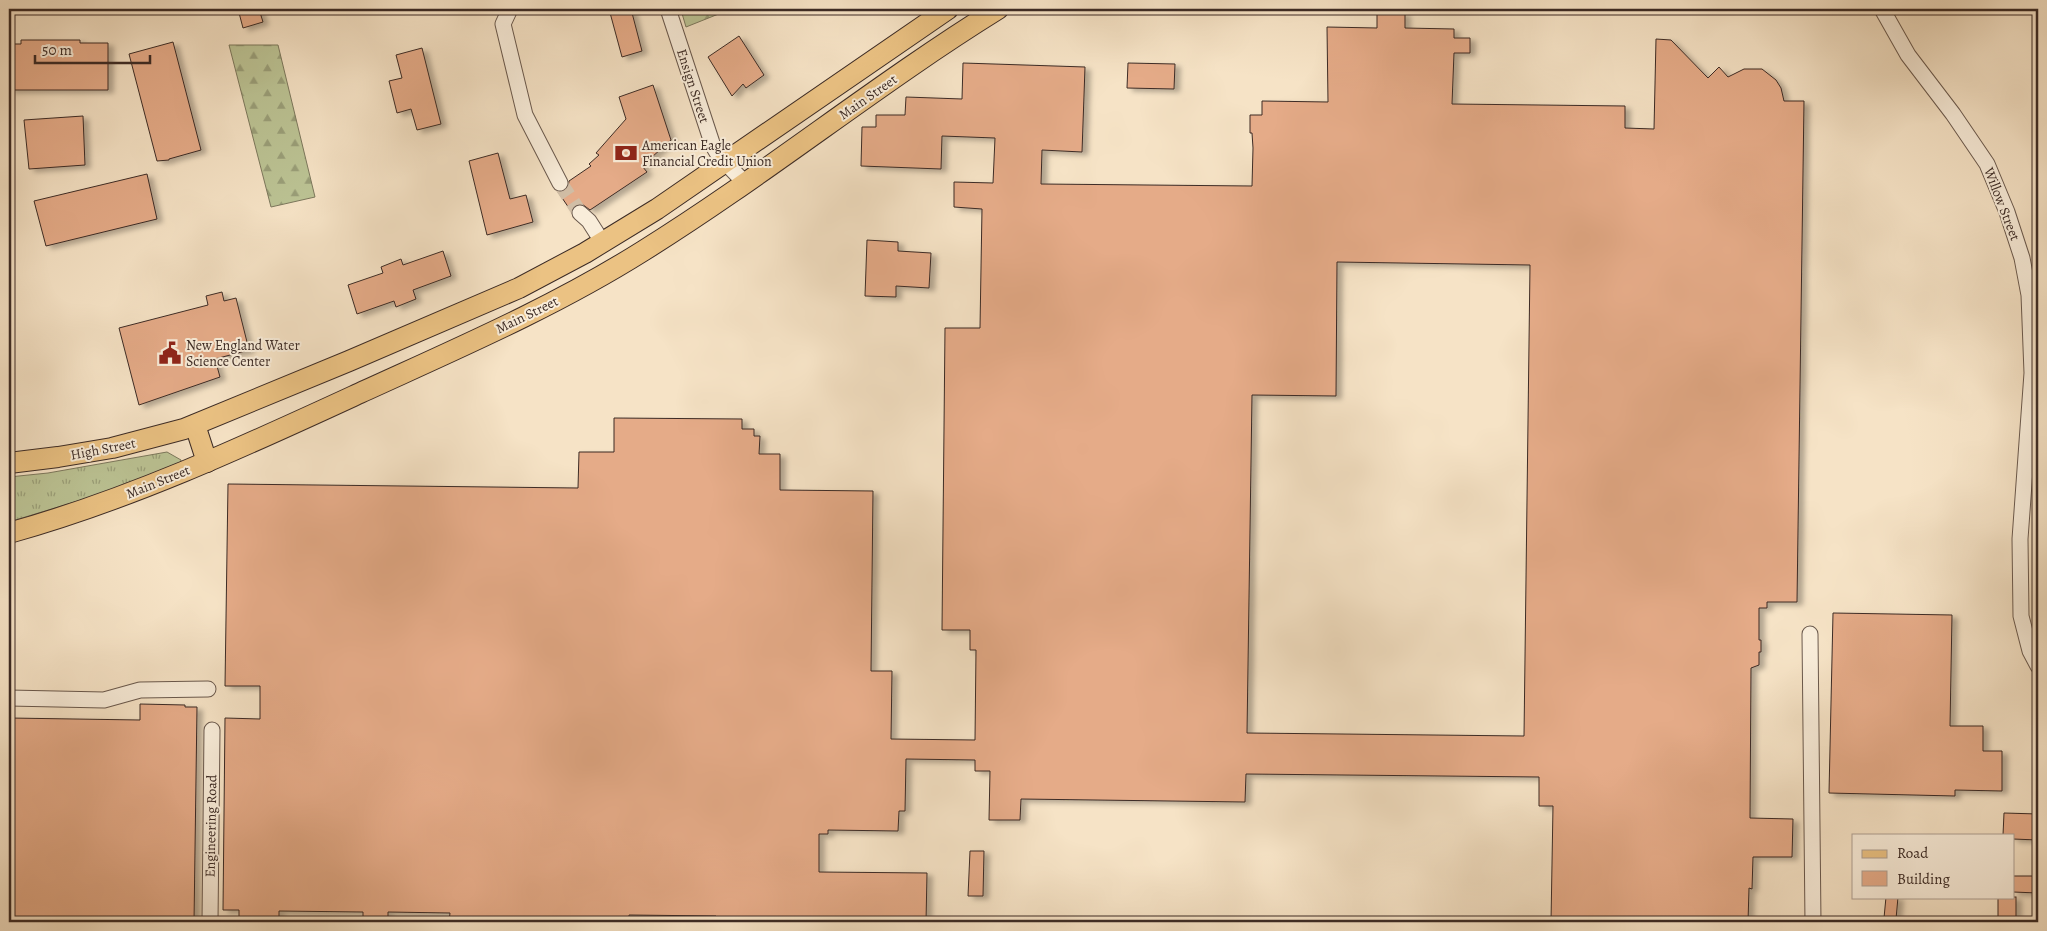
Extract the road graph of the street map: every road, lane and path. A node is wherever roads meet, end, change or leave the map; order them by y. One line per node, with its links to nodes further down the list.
1 (510, 9): 7 (street)
2 (668, 9): 6 (street, Ensign Street)
3 (948, 9): 6 (main road, Main Street)
4 (998, 9): 8 (main road, Main Street)
5 (1882, 9): 18 (street, Willow Street)
6 (725, 163): 8 (street, Ensign Street); 10 (main road, Main Street)
7 (560, 183)
8 (745, 183): 12 (main road, Main Street)
9 (580, 213): 10 (street)
10 (603, 243): 11 (main road, Main Street)
11 (561, 267): 12 (main road); 13 (main road, Main Street)
12 (574, 291): 14 (main road, Main Street)
13 (195, 425): 14 (main road); 15 (main road, High Street)
14 (207, 462): 16 (main road, Main Street)
15 (9, 463)
16 (9, 533)
17 (1810, 634): 23 (street)
18 (2038, 666)
19 (208, 689): 20 (street)
20 (9, 698)
21 (212, 730): 22 (street, Engineering Road)
22 (210, 922)
23 (1813, 922)

